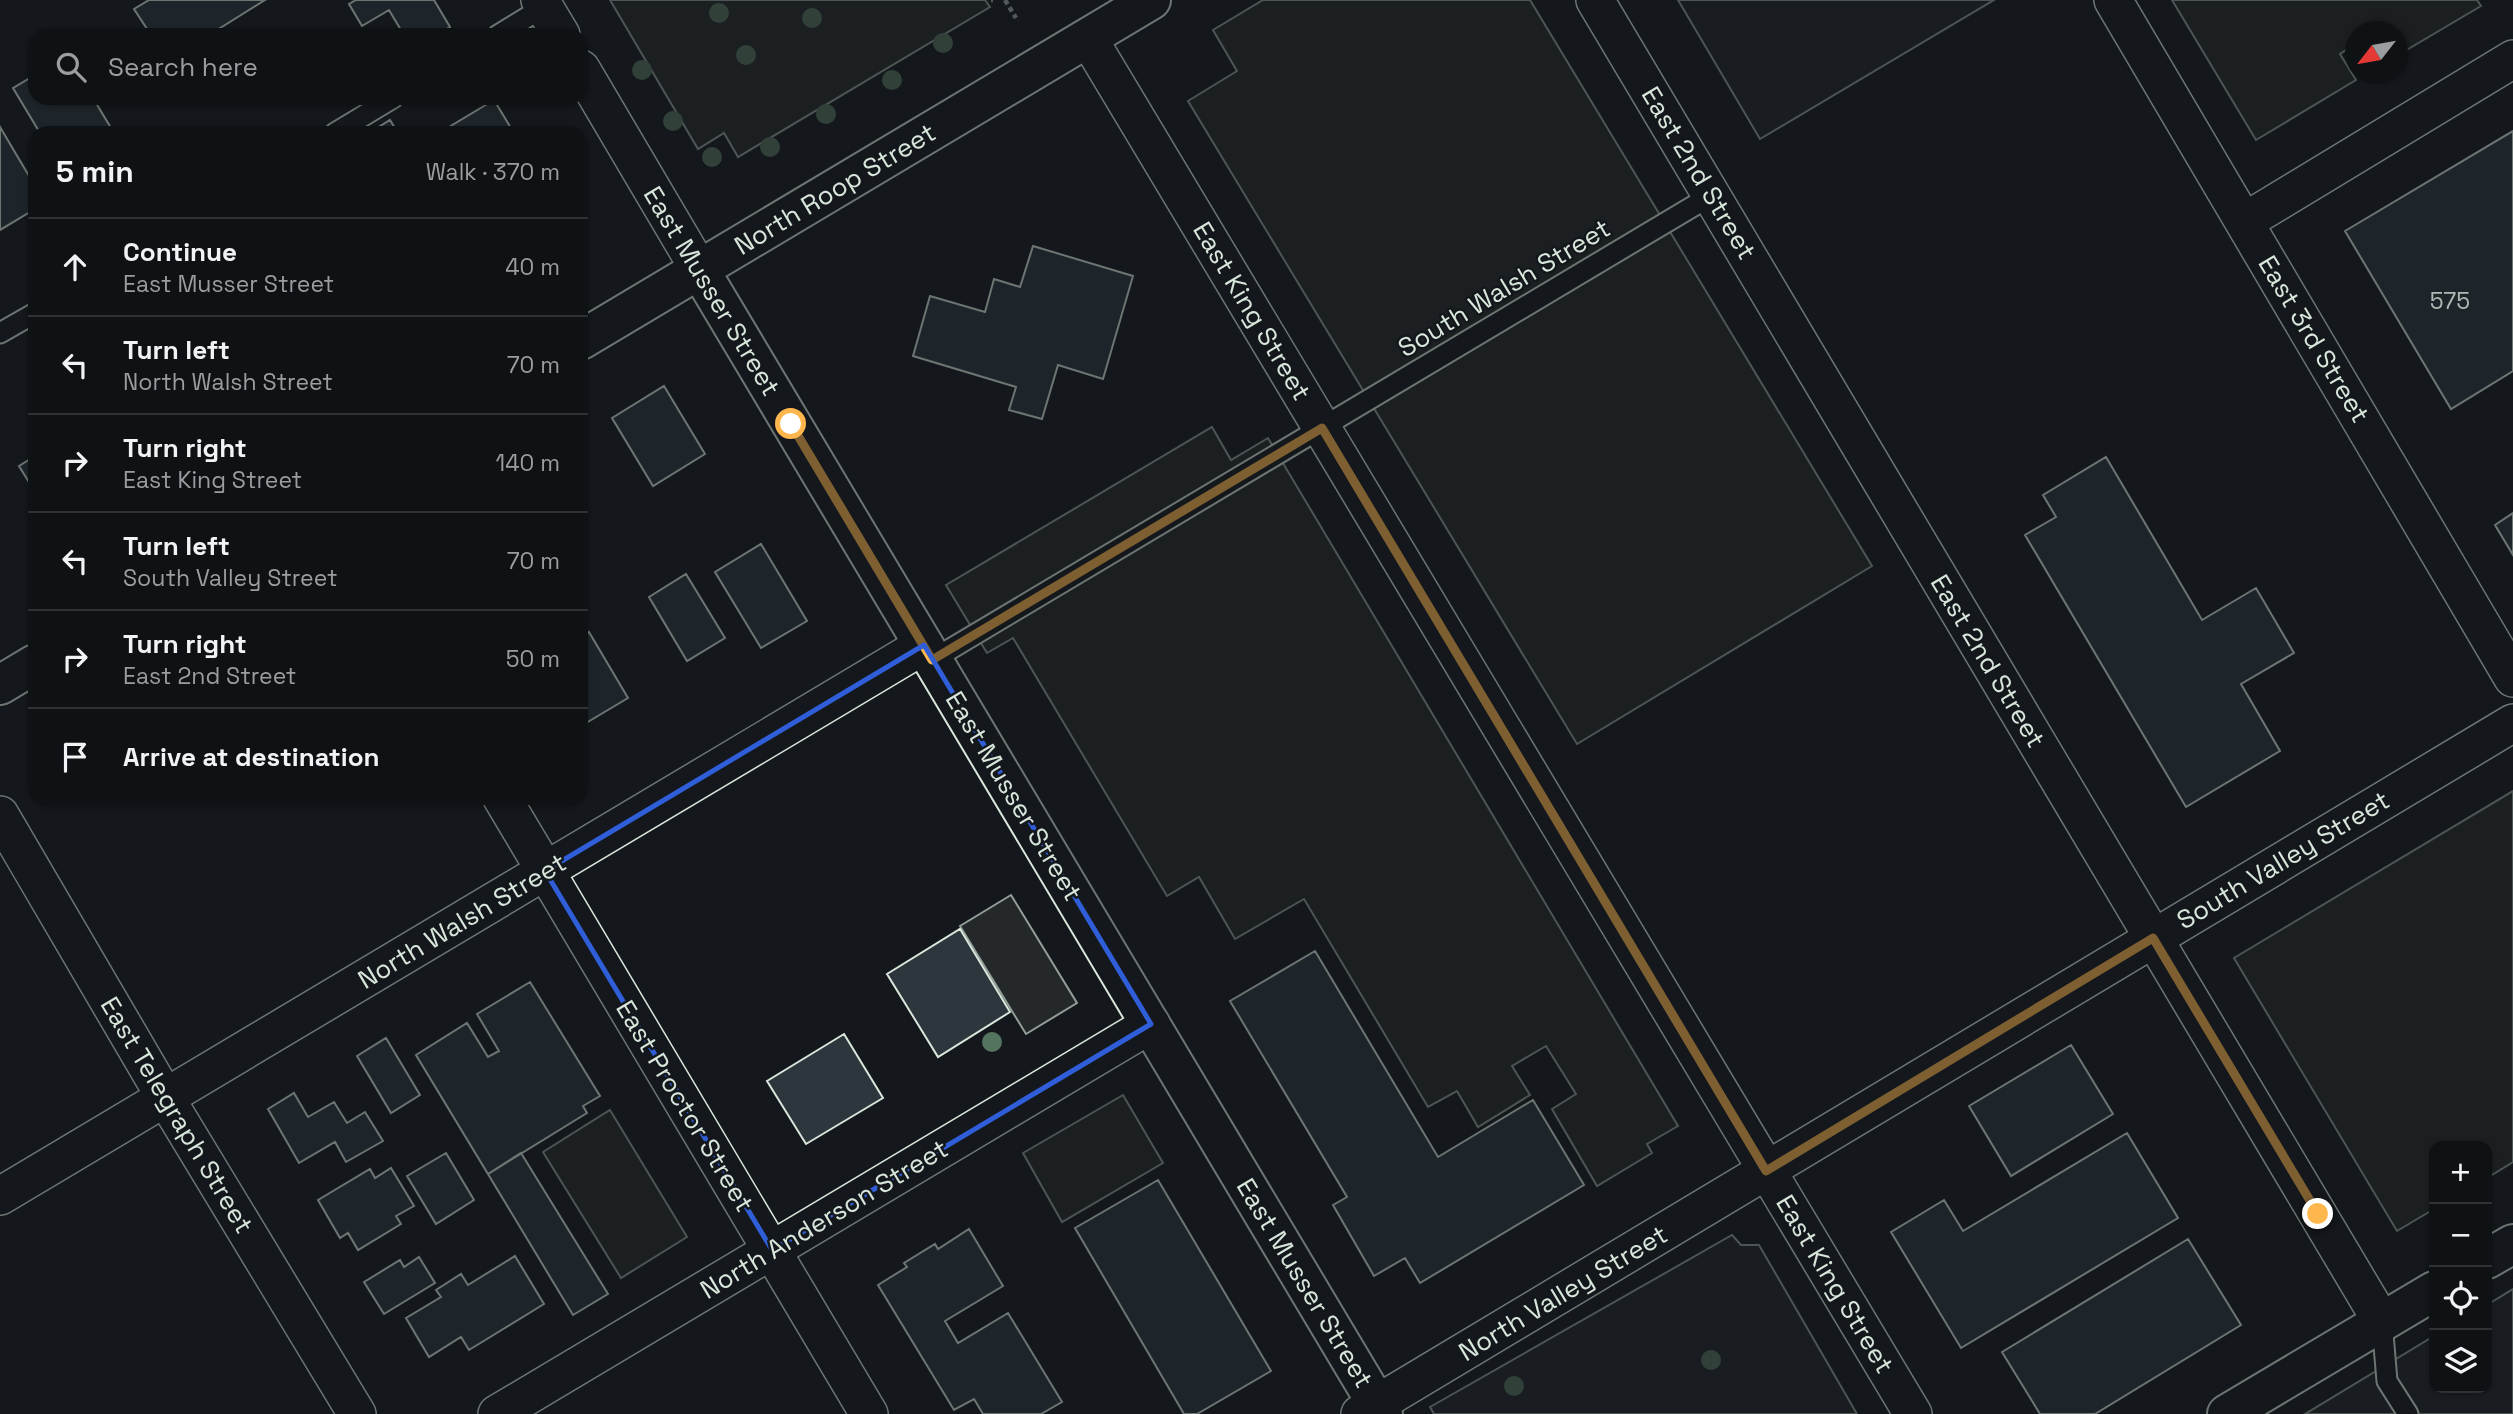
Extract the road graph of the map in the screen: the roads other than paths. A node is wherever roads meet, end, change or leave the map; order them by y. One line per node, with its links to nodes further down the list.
1 (1151, 0): 6 (street, North Roop Street)
2 (1595, 0): 11 (street, East 2nd Street)
3 (2113, 0): 12 (street, East 3rd Street)
4 (548, 14): 5 (lane)
5 (515, 28)
6 (1088, 38): 13 (street, North Roop Street); 17 (street, East King Street)
7 (2513, 59): 12 (street)
8 (588, 81): 13 (street, East Musser Street)
9 (381, 105): 10 (lane)
10 (347, 126)
11 (1712, 195): 17 (lane, South Walsh Street); 26 (street, East 2nd Street)
12 (2244, 222): 20 (street, East 3rd Street)
13 (699, 269): 16 (street, North Roop Street); 18 (street, East Musser Street)
14 (28, 317): 15 (lane)
15 (0, 333)
16 (588, 336)
17 (1322, 428): 18 (lane, North Walsh Street); 29 (street, East King Street)
18 (928, 652): 25 (street, North Walsh Street); 27 (street, East Musser Street)
19 (28, 668): 21 (street)
20 (2513, 678)
21 (0, 685)
22 (2513, 723): 26 (street, South Valley Street)
23 (506, 805): 25 (street, East Proctor Street)
24 (0, 815): 28 (street, East Telegraph Street)
25 (545, 871): 28 (street, North Walsh Street); 32 (street, East Proctor Street)
26 (2153, 938): 29 (street, South Valley Street); 35 (street, East 2nd Street)
27 (1151, 1024): 32 (street, North Anderson Street); 36 (street, East Musser Street)
28 (166, 1097): 30 (street, North Walsh Street); 37 (street, East Telegraph Street)
29 (1766, 1171): 36 (street, North Valley Street); 40 (street, East King Street)
30 (0, 1196)
31 (2513, 1244): 33 (street)
32 (772, 1250): 38 (street, North Anderson Street); 39 (street, East Proctor Street)
33 (2492, 1256)
34 (2429, 1294): 35 (street)
35 (2382, 1322): 41 (street); 42 (lane)
36 (1374, 1411)
37 (357, 1414)
38 (497, 1414)
39 (869, 1414)
40 (1913, 1414)
41 (2227, 1414)
42 (2407, 1414)

